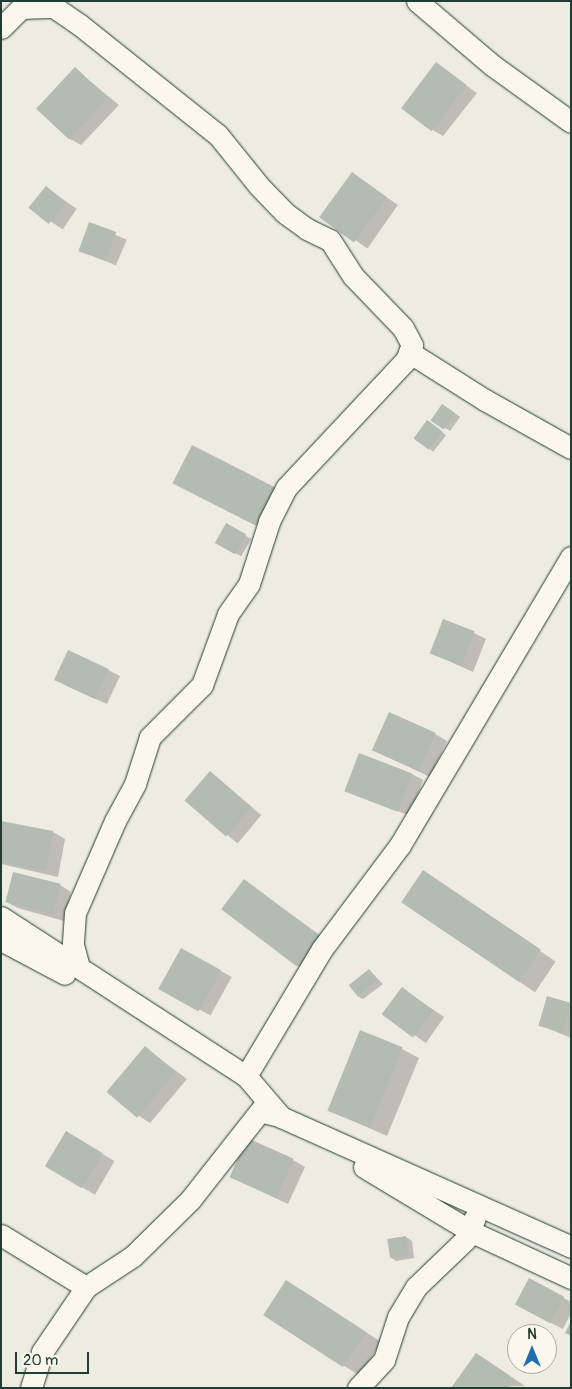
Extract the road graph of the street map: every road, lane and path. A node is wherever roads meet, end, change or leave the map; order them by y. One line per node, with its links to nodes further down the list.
1 (416, 1): 4 (street)
2 (50, 4): 3 (street); 5 (street)
3 (1, 28)
4 (571, 122)
5 (409, 352): 6 (street); 10 (street)
6 (571, 448)
7 (571, 557): 11 (street)
8 (1, 917): 10 (street)
9 (1, 940): 12 (street)
10 (79, 967): 11 (street)
11 (246, 1076): 12 (street)
12 (273, 1111): 13 (street); 16 (street); 17 (street)
13 (480, 1207): 15 (street); 19 (street)
14 (1, 1235): 17 (street)
15 (571, 1248)
16 (571, 1278)
17 (86, 1287): 18 (street)
18 (31, 1388)
19 (358, 1388)

